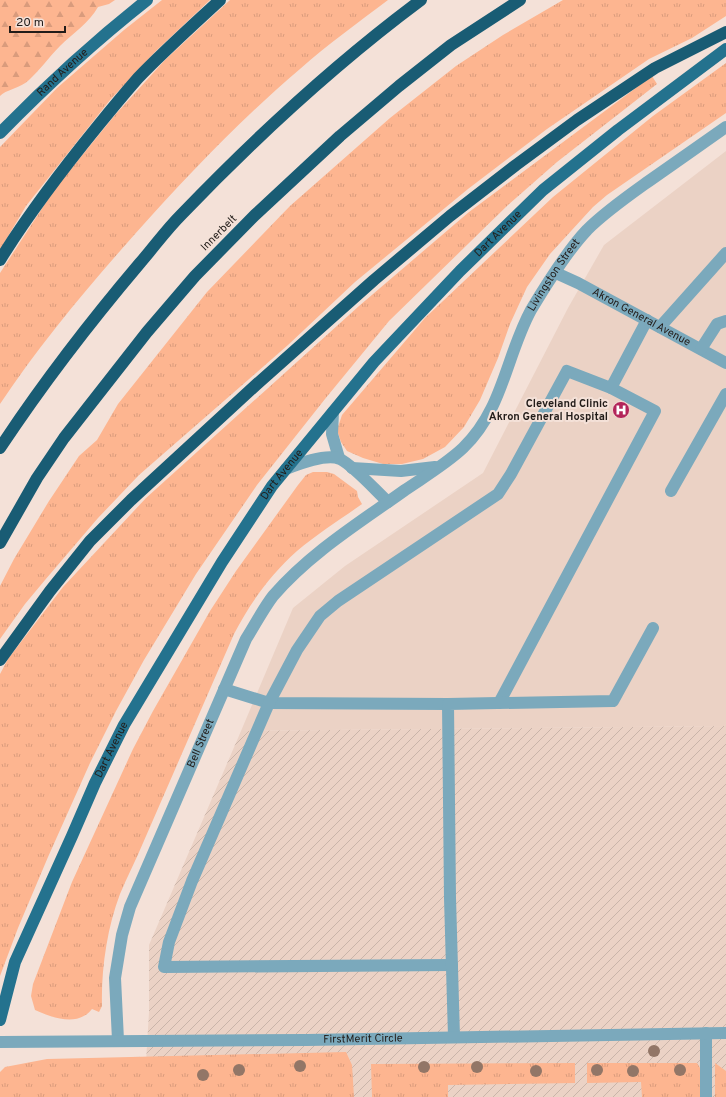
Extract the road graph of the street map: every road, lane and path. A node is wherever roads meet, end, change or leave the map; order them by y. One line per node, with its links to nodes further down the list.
1 (147, 0): 8 (main road, Rand Avenue)
2 (220, 0): 10 (highway)
3 (421, 0): 20 (highway)
4 (520, 0): 27 (highway, Innerbelt)
5 (726, 32): 29 (highway)
6 (726, 49): 19 (main road, Dart Avenue)
7 (726, 127): 11 (street, Livingston Street)
8 (0, 133)
9 (726, 253): 14 (street)
10 (0, 260)
11 (556, 273): 12 (street, Akron General Avenue); 22 (street, Livingston Street)
12 (647, 320): 14 (street, Akron General Avenue); 17 (street)
13 (726, 321): 15 (street)
14 (660, 327): 15 (street, Akron General Avenue)
15 (701, 349): 16 (street, Akron General Avenue)
16 (726, 362)
17 (611, 388): 31 (street); 32 (street)
18 (726, 394): 25 (street)
19 (333, 412): 21 (street); 24 (main road, Dart Avenue)
20 (0, 448)
21 (339, 458): 23 (street); 24 (street)
22 (439, 467): 23 (street); 26 (street, Livingston Street)
23 (352, 468): 26 (street)
24 (286, 469): 35 (main road, Dart Avenue)
25 (671, 491)
26 (388, 502): 30 (street, Bell Street)
27 (0, 542)
28 (653, 628): 32 (street)
29 (0, 660)
30 (224, 689): 31 (street); 39 (street, Bell Street)
31 (269, 703): 33 (street); 34 (street)
32 (499, 703): 33 (street)
33 (448, 704): 34 (street)
34 (452, 965): 38 (street)
35 (0, 1020)
36 (706, 1033): 37 (street, FirstMerit Circle); 38 (street, FirstMerit Circle); 41 (street)
37 (726, 1033)
38 (454, 1038): 39 (street, FirstMerit Circle)
39 (118, 1040): 40 (street, FirstMerit Circle)
40 (0, 1042)
41 (706, 1097)

